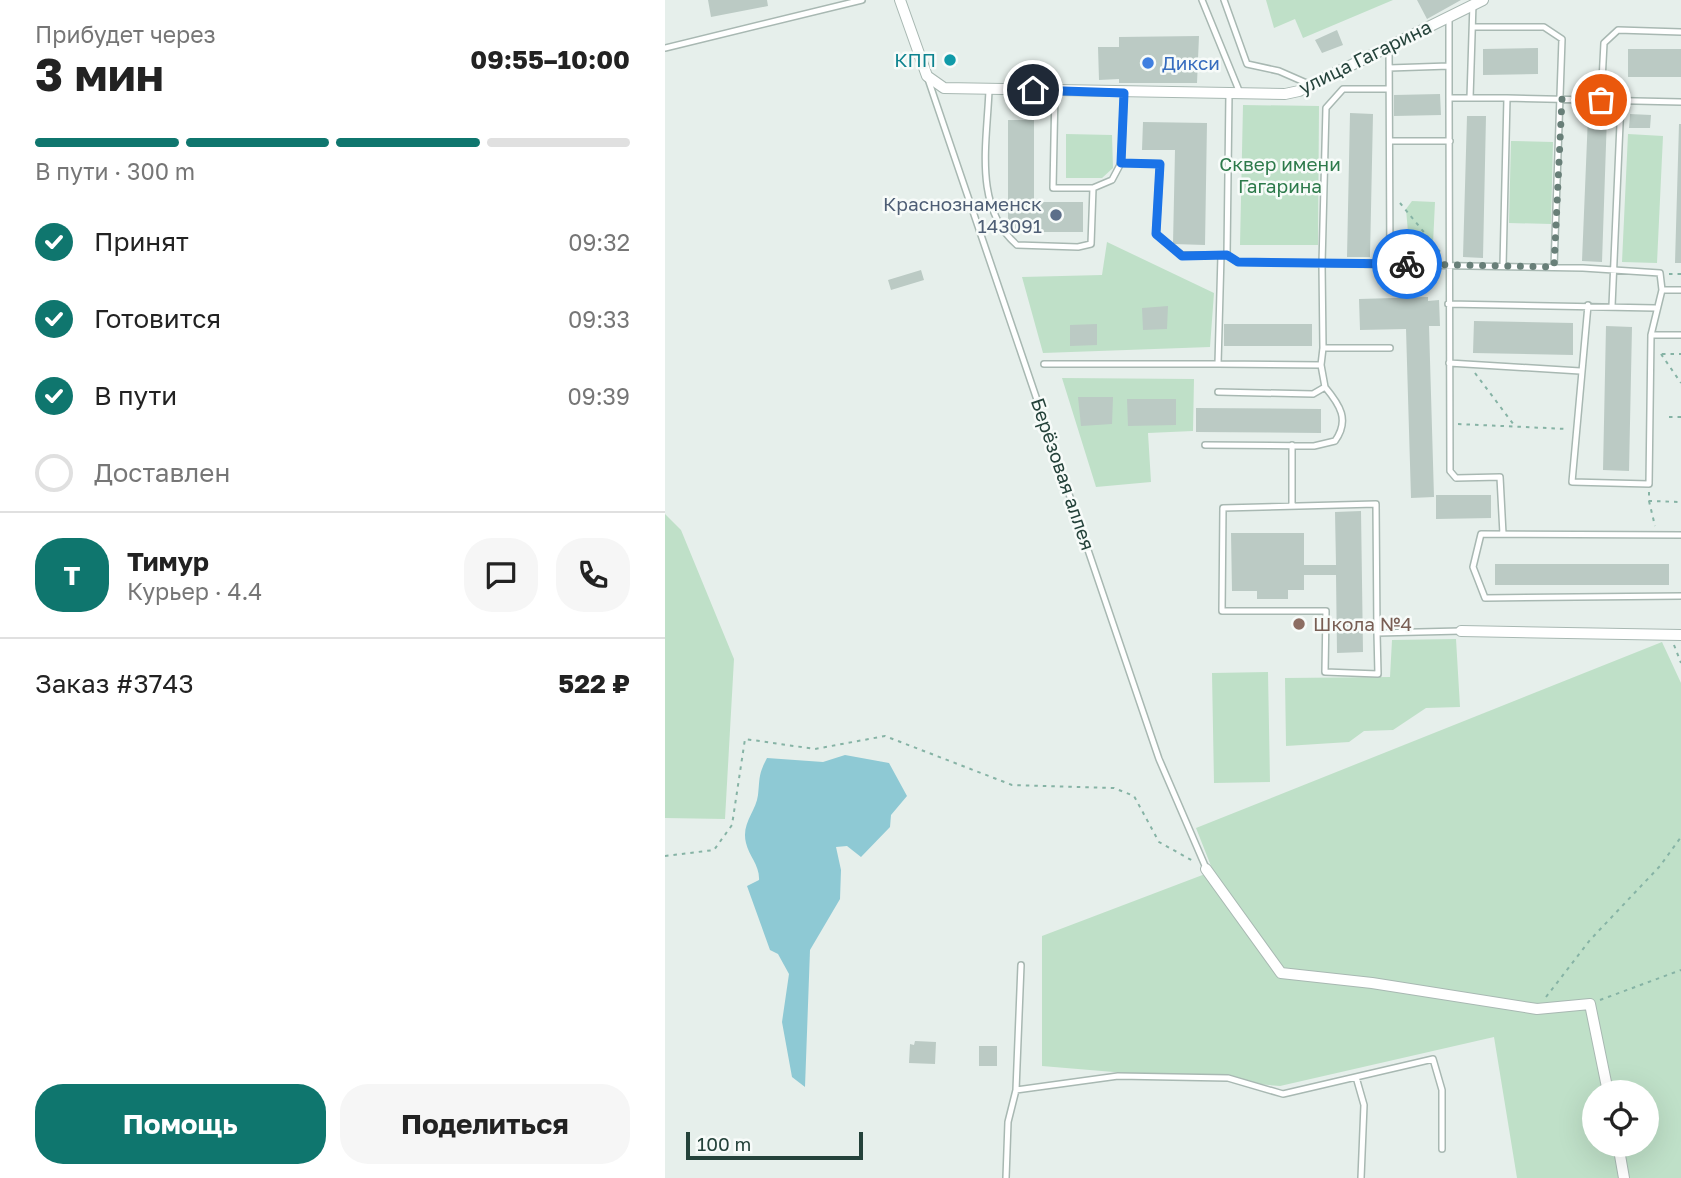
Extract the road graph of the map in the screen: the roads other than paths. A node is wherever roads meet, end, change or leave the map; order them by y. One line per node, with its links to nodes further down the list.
1 (862, 0): 10 (lane)
2 (900, 0): 13 (street)
3 (1202, 0): 20 (lane)
4 (1224, 0): 14 (lane)
5 (1478, 2): 6 (street, улица Гагарина); 7 (lane)
6 (1449, 16): 9 (street, улица Гагарина); 11 (lane)
7 (1473, 27): 22 (lane); 24 (lane)
8 (1681, 32): 25 (lane)
9 (1389, 45): 12 (lane); 14 (street, улица Гагарина)
10 (665, 48)
11 (1449, 66): 12 (lane); 21 (lane)
12 (1389, 68): 15 (lane)
13 (927, 76): 16 (street, улица Гагарина); 65 (lane, Берёзовая аллея)
14 (1311, 85): 20 (street, улица Гагарина)
15 (1389, 89): 28 (lane); 33 (lane)
16 (989, 90): 17 (street, улица Гагарина); 31 (lane)
17 (1055, 91): 18 (street, улица Гагарина); 31 (lane)
18 (1124, 93): 19 (street, улица Гагарина); 30 (lane)
19 (1229, 93): 20 (street, улица Гагарина); 32 (lane)
20 (1240, 93)
21 (1449, 98): 22 (lane); 29 (lane)
22 (1470, 98): 23 (lane)
23 (1507, 98): 24 (lane); 36 (lane)
24 (1562, 99): 25 (lane); 37 (lane)
25 (1601, 100): 26 (lane)
26 (1622, 101): 27 (lane); 38 (lane)
27 (1681, 102)
28 (1391, 141): 29 (lane); 34 (lane)
29 (1450, 141): 35 (lane)
30 (1121, 163): 31 (lane); 32 (lane)
31 (1093, 188)
32 (1224, 255): 33 (lane); 51 (lane)
33 (1322, 264): 34 (lane); 47 (lane)
34 (1390, 264): 35 (lane)
35 (1450, 265): 36 (lane); 41 (lane)
36 (1503, 266): 37 (lane)
37 (1554, 267): 38 (lane)
38 (1614, 270): 39 (lane); 43 (lane)
39 (1662, 290): 40 (lane); 44 (lane)
40 (1681, 290)
41 (1448, 304): 42 (lane); 49 (lane)
42 (1588, 305): 43 (lane); 53 (lane)
43 (1612, 306): 44 (lane)
44 (1655, 308): 45 (lane)
45 (1651, 335): 46 (lane); 53 (lane)
46 (1681, 335)
47 (1323, 348): 48 (lane); 52 (lane)
48 (1390, 348)
49 (1449, 363): 53 (lane); 59 (lane)
50 (1044, 364): 51 (lane)
51 (1218, 364): 52 (lane)
52 (1321, 365): 54 (lane)
53 (1580, 371)
54 (1325, 387): 55 (lane); 57 (lane)
55 (1218, 392)
56 (1205, 445): 57 (lane)
57 (1292, 445): 58 (lane)
58 (1292, 506): 63 (lane); 63 (lane)
59 (1503, 534): 60 (lane); 61 (lane)
60 (1681, 535)
61 (1681, 596)
62 (1461, 631): 63 (lane); 64 (street)
63 (1377, 633)
64 (1677, 635)
65 (1206, 869): 68 (street)
66 (1021, 965): 69 (lane)
67 (1356, 1077): 69 (lane); 70 (lane); 73 (lane)
68 (1606, 1080)
69 (1016, 1090): 72 (lane)
70 (1442, 1149)
71 (1621, 1157): 74 (street)
72 (1006, 1178)
73 (1361, 1178)
74 (1625, 1178)

